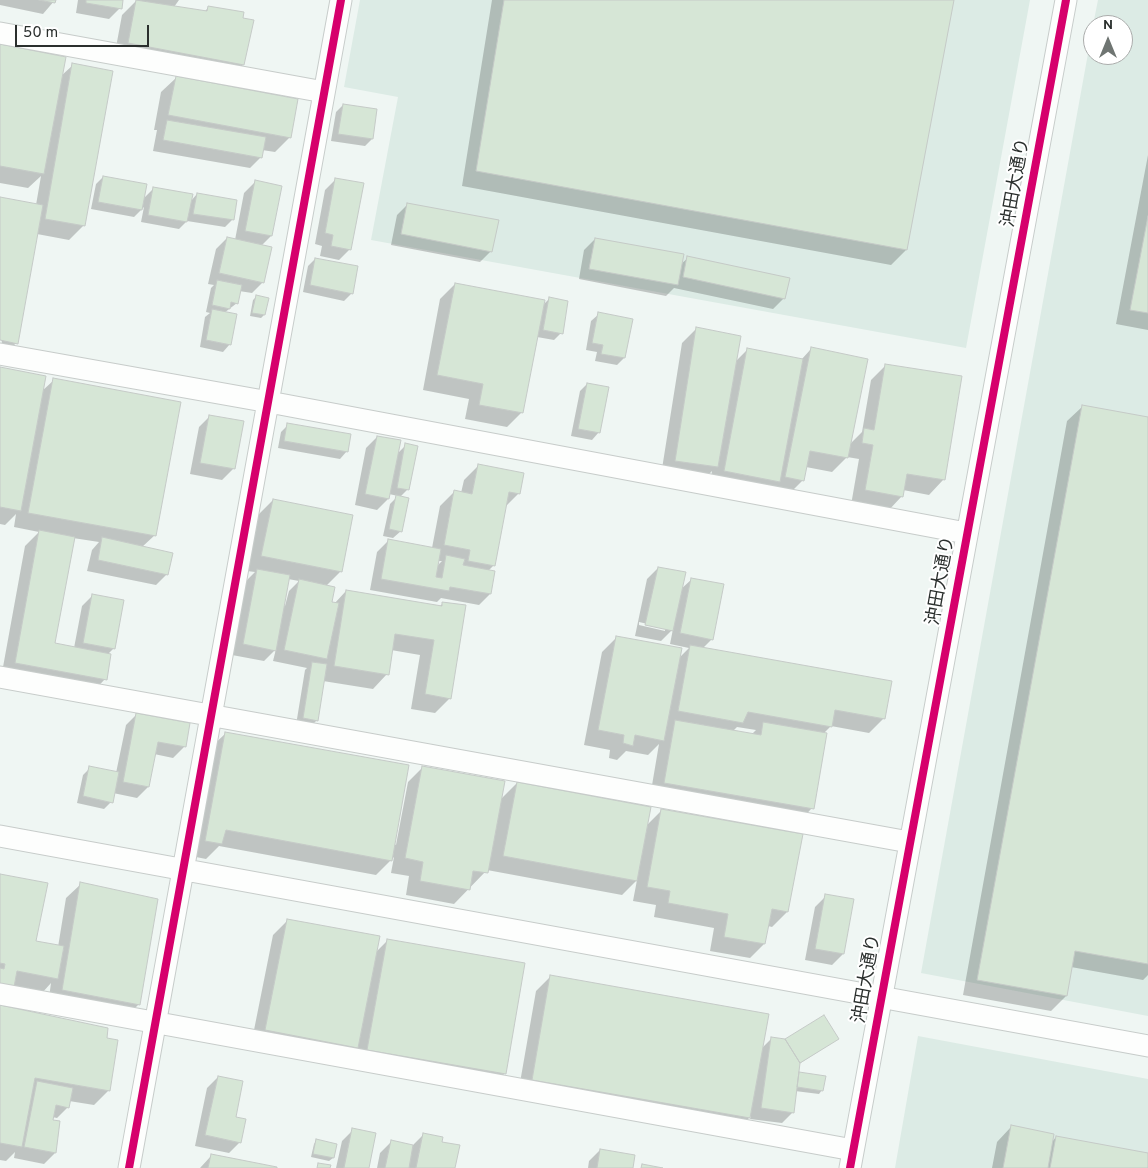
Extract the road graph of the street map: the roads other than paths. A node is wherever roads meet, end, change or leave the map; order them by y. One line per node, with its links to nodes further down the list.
1 (341, 0): 4 (street)
2 (1066, 0): 7 (street, 沖田大通り)
3 (0, 33): 4 (street)
4 (324, 92): 6 (street)
5 (0, 354): 6 (street)
6 (269, 402): 7 (street); 9 (street)
7 (966, 533): 11 (street, 沖田大通り)
8 (0, 676): 9 (street)
9 (211, 714): 11 (street); 12 (street)
10 (0, 836): 12 (street)
11 (909, 842): 14 (street, 沖田大通り)
12 (182, 869): 14 (street); 15 (street)
13 (0, 994): 15 (street)
14 (880, 997): 16 (street); 17 (street, 沖田大通り)
15 (156, 1024): 17 (street); 18 (street)
16 (1148, 1046)
17 (851, 1159)
18 (129, 1168)

